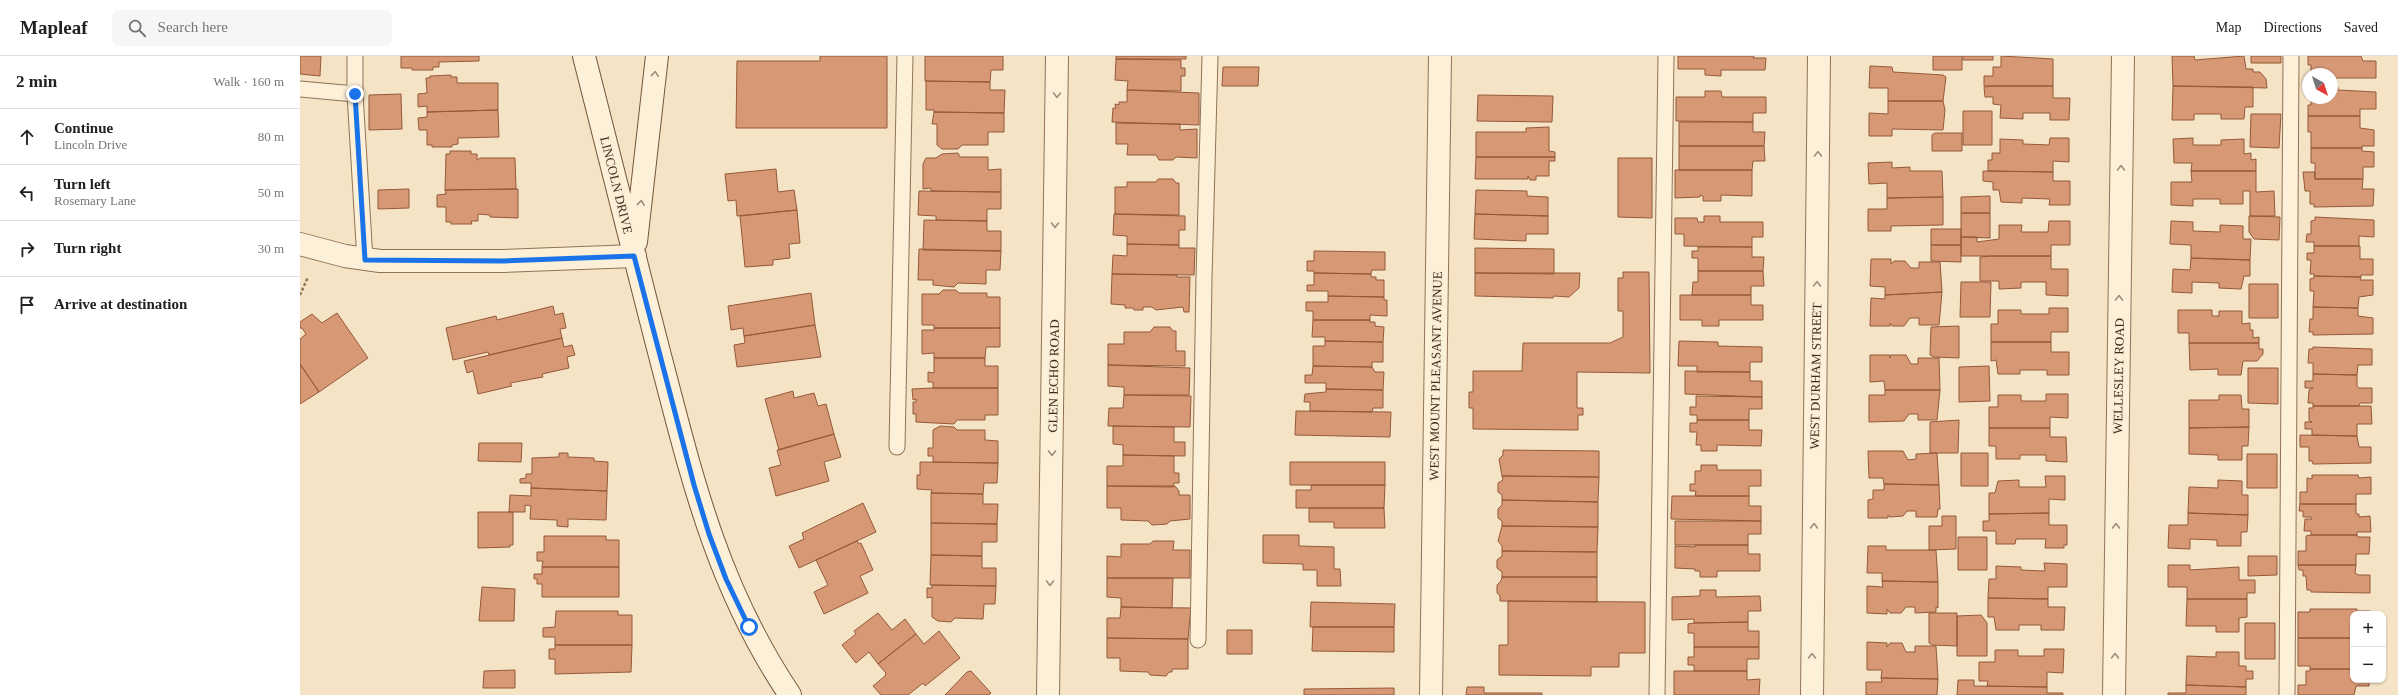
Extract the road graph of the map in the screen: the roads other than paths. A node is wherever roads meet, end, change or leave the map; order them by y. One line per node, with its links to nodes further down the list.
1 (354, 56): 13 (lane)
2 (584, 56): 15 (street, LINCOLN DRIVE)
3 (657, 56): 15 (street, one-way to 3)
4 (905, 56): 17 (lane)
5 (1057, 56): 20 (street, GLEN ECHO ROAD, one-way to 20)
6 (1210, 56): 18 (lane)
7 (1440, 56): 21 (street, WEST MOUNT PLEASANT AVENUE)
8 (1666, 56): 22 (lane)
9 (1819, 56): 23 (street, WEST DURHAM STREET, one-way to 9)
10 (2123, 56): 24 (street, WELLESLEY ROAD, one-way to 10)
11 (2291, 56): 25 (lane)
12 (300, 89): 13 (lane)
13 (355, 94): 16 (lane)
14 (300, 244): 16 (street)
15 (634, 256): 16 (street); 19 (street, LINCOLN DRIVE)
16 (365, 260)
17 (897, 447)
18 (1198, 640)
19 (790, 695)
20 (1048, 695)
21 (1431, 695)
22 (1657, 695)
23 (1812, 695)
24 (2114, 695)
25 (2287, 695)

